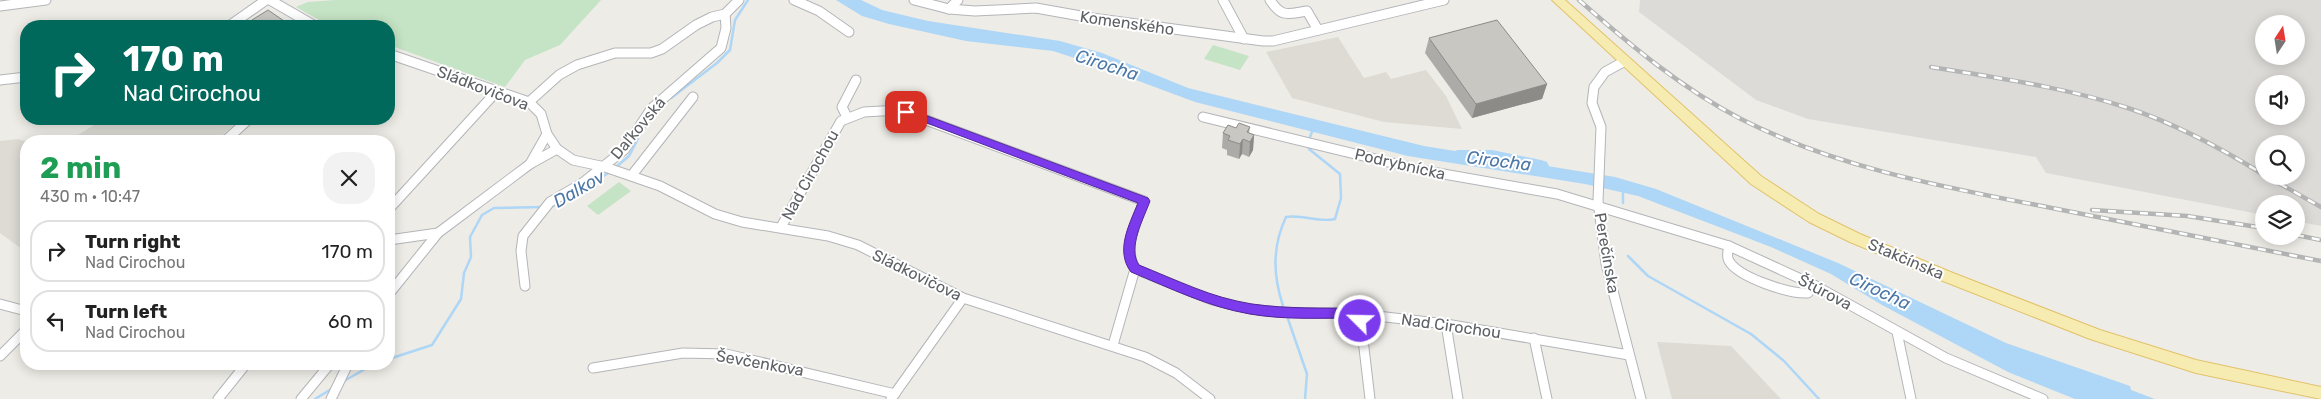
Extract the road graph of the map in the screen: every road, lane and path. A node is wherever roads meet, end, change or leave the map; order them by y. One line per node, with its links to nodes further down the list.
1 (46, 0): 12 (street)
2 (266, 0): 15 (street)
3 (270, 0): 16 (street)
4 (739, 0): 14 (street)
5 (794, 0): 19 (street)
6 (914, 0): 13 (street, Komenského)
7 (958, 0): 13 (street)
8 (1223, 0): 20 (street)
9 (1270, 0): 18 (street)
10 (1444, 0): 18 (street, Komenského)
11 (1558, 0): 23 (main road, Stakčínska)
12 (0, 6)
13 (949, 9): 17 (street, Komenského)
14 (725, 14): 29 (street); 37 (street, Daľkovská)
15 (238, 20)
16 (305, 20)
17 (1150, 26): 21 (street, Komenského)
18 (1318, 30): 20 (street, Komenského)
19 (849, 32)
20 (1242, 35): 21 (street, Komenského)
21 (1232, 38)
22 (395, 56): 27 (street, Sládkovičova)
23 (1625, 61): 40 (street, Perečínska); 64 (main road, Stakčínska)
24 (20, 78): 25 (street)
25 (0, 80)
26 (856, 80): 31 (street)
27 (497, 91): 29 (street, Sládkovičova); 39 (street)
28 (693, 97): 38 (street)
29 (529, 102): 33 (street, Sládkovičova)
30 (1203, 117): 40 (street, Podrybnícka)
31 (847, 118): 41 (street, Nad Cirochou); 45 (street, Nad Cirochou)
32 (242, 125): 34 (street)
33 (547, 134): 35 (street, Sládkovičova); 36 (street)
34 (232, 135)
35 (558, 149): 36 (street); 37 (street, Sládkovičova)
36 (530, 164): 42 (street)
37 (610, 169): 38 (street, Sládkovičova); 47 (street, Daľkovská)
38 (632, 175): 41 (street, Sládkovičova)
39 (395, 202)
40 (1598, 204): 44 (street, Štúrova); 58 (street, Perečínska)
41 (781, 227): 49 (street, Sládkovičova)
42 (438, 233): 43 (street); 48 (street)
43 (395, 239)
44 (1729, 246): 46 (street, Štúrova); 46 (street)
45 (1135, 269): 52 (street, Nad Cirochou); 57 (street)
46 (1814, 284): 54 (street, Štúrova)
47 (525, 286)
48 (395, 287)
49 (963, 298): 57 (street, Sládkovičova); 66 (street)
50 (0, 304): 51 (street)
51 (20, 309)
52 (1360, 314): 53 (street, Nad Cirochou); 70 (street)
53 (1446, 324): 56 (street, Nad Cirochou); 71 (street)
54 (1897, 332): 74 (street); 75 (street, Štúrova)
55 (20, 336): 59 (street)
56 (1534, 338): 58 (street, Nad Cirochou); 72 (street)
57 (1113, 345): 67 (street, Sládkovičova)
58 (1629, 355): 73 (street, Perečínska)
59 (0, 356)
60 (593, 368): 66 (street, Ševčenkova)
61 (241, 370): 68 (street)
62 (325, 370): 69 (street)
63 (345, 370): 65 (street)
64 (2321, 394)
65 (334, 395)
66 (893, 396)
67 (1209, 398)
68 (218, 399)
69 (301, 399)
70 (1370, 399)
71 (1458, 399)
72 (1547, 399)
73 (1640, 399)
74 (1912, 399)
75 (2043, 399)

